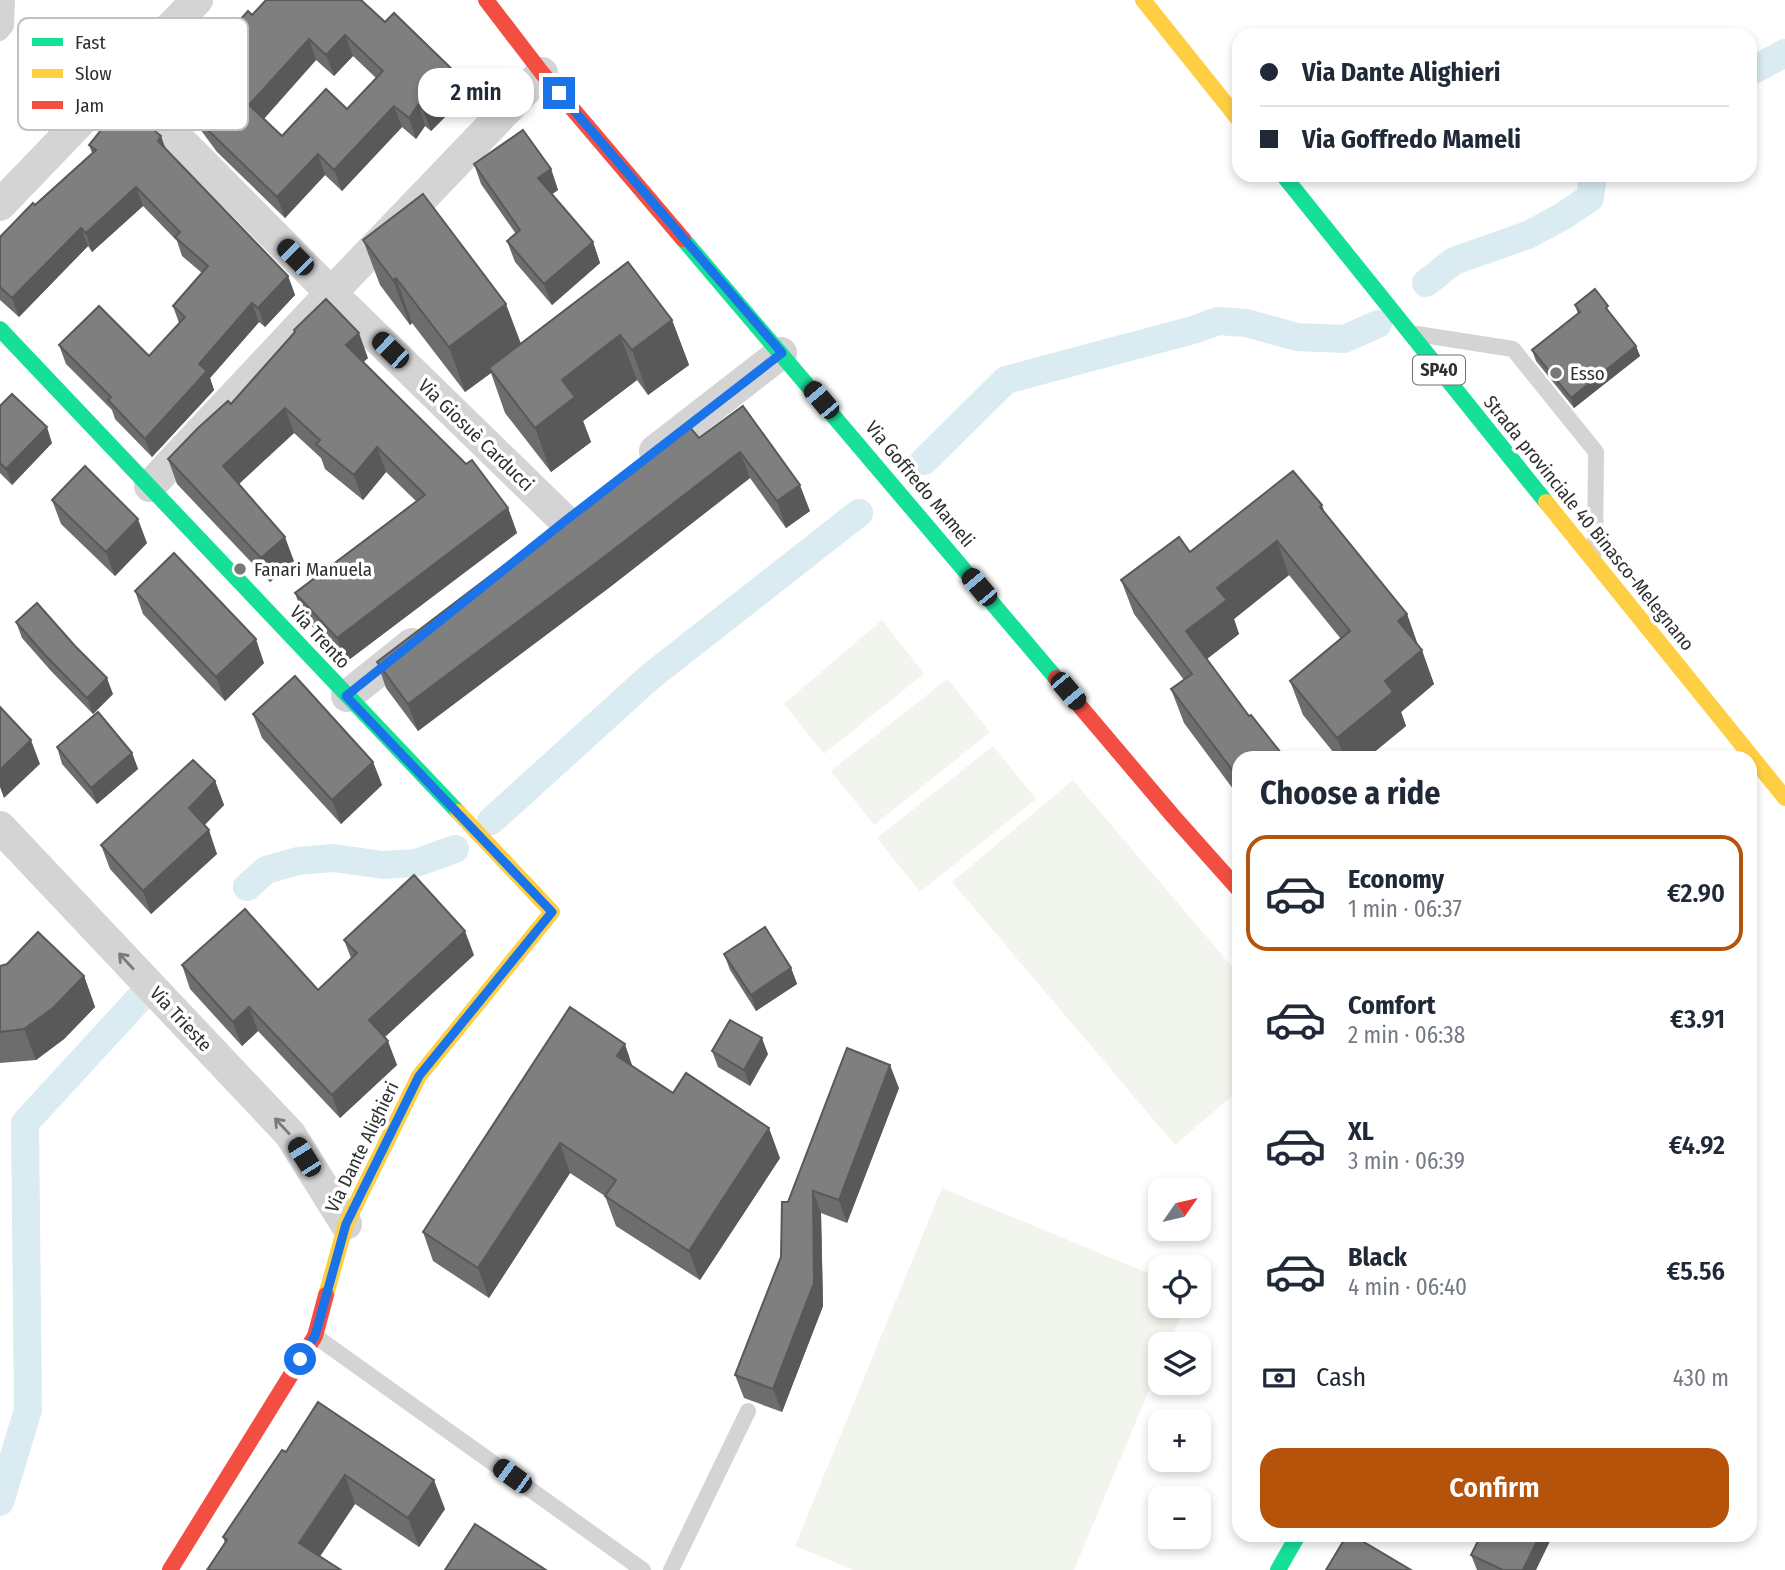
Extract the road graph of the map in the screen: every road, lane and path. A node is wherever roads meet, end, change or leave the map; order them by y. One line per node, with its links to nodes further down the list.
1 (7, 0): 7 (lane)
2 (197, 0): 5 (street)
3 (486, 0): 8 (street, Via Goffredo Mameli)
4 (1143, 0): 9 (street)
5 (180, 18)
6 (480, 18): 8 (street, Via Goffredo Mameli)
7 (0, 33)
8 (553, 74): 14 (street); 17 (street, Via Goffredo Mameli)
9 (1232, 111)
10 (73, 130): 13 (street)
11 (170, 130): 14 (street, Via Giosuè Carducci)
12 (1289, 182): 16 (street, Strada provinciale 40 Binasco-Melegnano / SP40)
13 (0, 205)
14 (331, 293): 19 (street); 20 (street, Via Giosuè Carducci)
15 (0, 329): 19 (street, Via Trento)
16 (1410, 333): 21 (street, Strada provinciale 40 Binasco-Melegnano / SP40); 21 (lane)
17 (782, 353): 18 (street); 28 (street, Via Goffredo Mameli)
18 (629, 472)
19 (150, 485): 23 (street, Via Trento)
20 (565, 521)
21 (1595, 564): 24 (street, Strada provinciale 40 Binasco-Melegnano / SP40)
22 (434, 626): 23 (street)
23 (346, 696): 29 (street, Via Trento)
24 (1747, 751)
25 (1757, 764): 26 (street, Strada provinciale 40 Binasco-Melegnano / SP40)
26 (1785, 798)
27 (0, 827): 30 (street, Via Trieste, one-way to 27)
28 (1232, 882)
29 (552, 912): 30 (street, Via Dante Alighieri)
30 (346, 1224): 31 (street, Via Dante Alighieri)
31 (315, 1336): 34 (street, Via Dante Alighieri); 35 (lane)
32 (748, 1412): 36 (lane)
33 (1294, 1542): 37 (street)
34 (170, 1570)
35 (643, 1570)
36 (671, 1570)
37 (1278, 1570)

